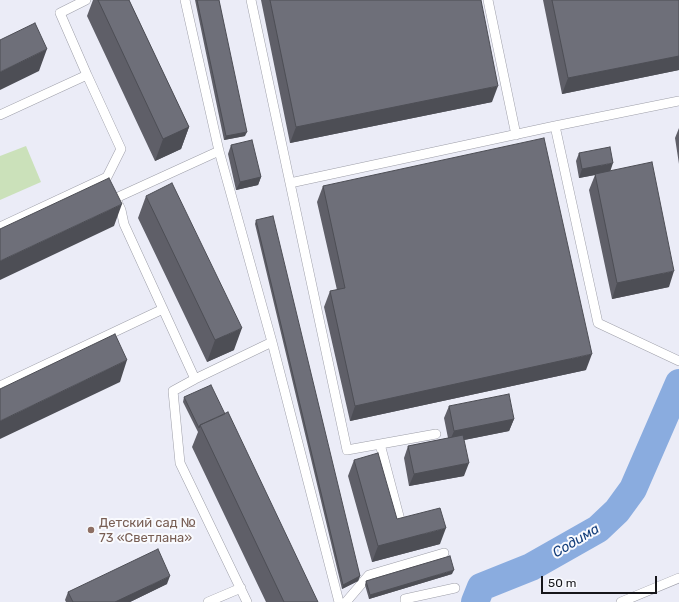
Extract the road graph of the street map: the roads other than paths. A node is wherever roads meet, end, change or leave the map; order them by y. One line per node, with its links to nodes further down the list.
1 (86, 0): 5 (lane)
2 (185, 0): 10 (lane)
3 (251, 0): 11 (lane)
4 (488, 0): 9 (lane)
5 (87, 75): 7 (lane); 12 (lane)
6 (679, 101): 8 (lane)
7 (0, 115)
8 (555, 126): 9 (lane); 16 (lane)
9 (516, 135): 11 (lane)
10 (218, 151): 12 (lane); 15 (lane)
11 (290, 183): 20 (lane)
12 (111, 188): 13 (lane); 14 (lane)
13 (0, 227)
14 (163, 309): 17 (lane); 18 (lane)
15 (272, 342): 17 (lane); 28 (lane)
16 (679, 361)
17 (195, 379): 24 (lane)
18 (0, 386)
19 (436, 434): 20 (lane)
20 (380, 444): 21 (lane)
21 (400, 520)
22 (444, 553): 29 (lane)
23 (679, 578): 31 (lane)
24 (241, 588): 26 (lane); 27 (lane)
25 (455, 588): 30 (lane)
26 (208, 602)
27 (248, 602)
28 (339, 602)
29 (346, 602)
30 (405, 602)
31 (621, 602)

